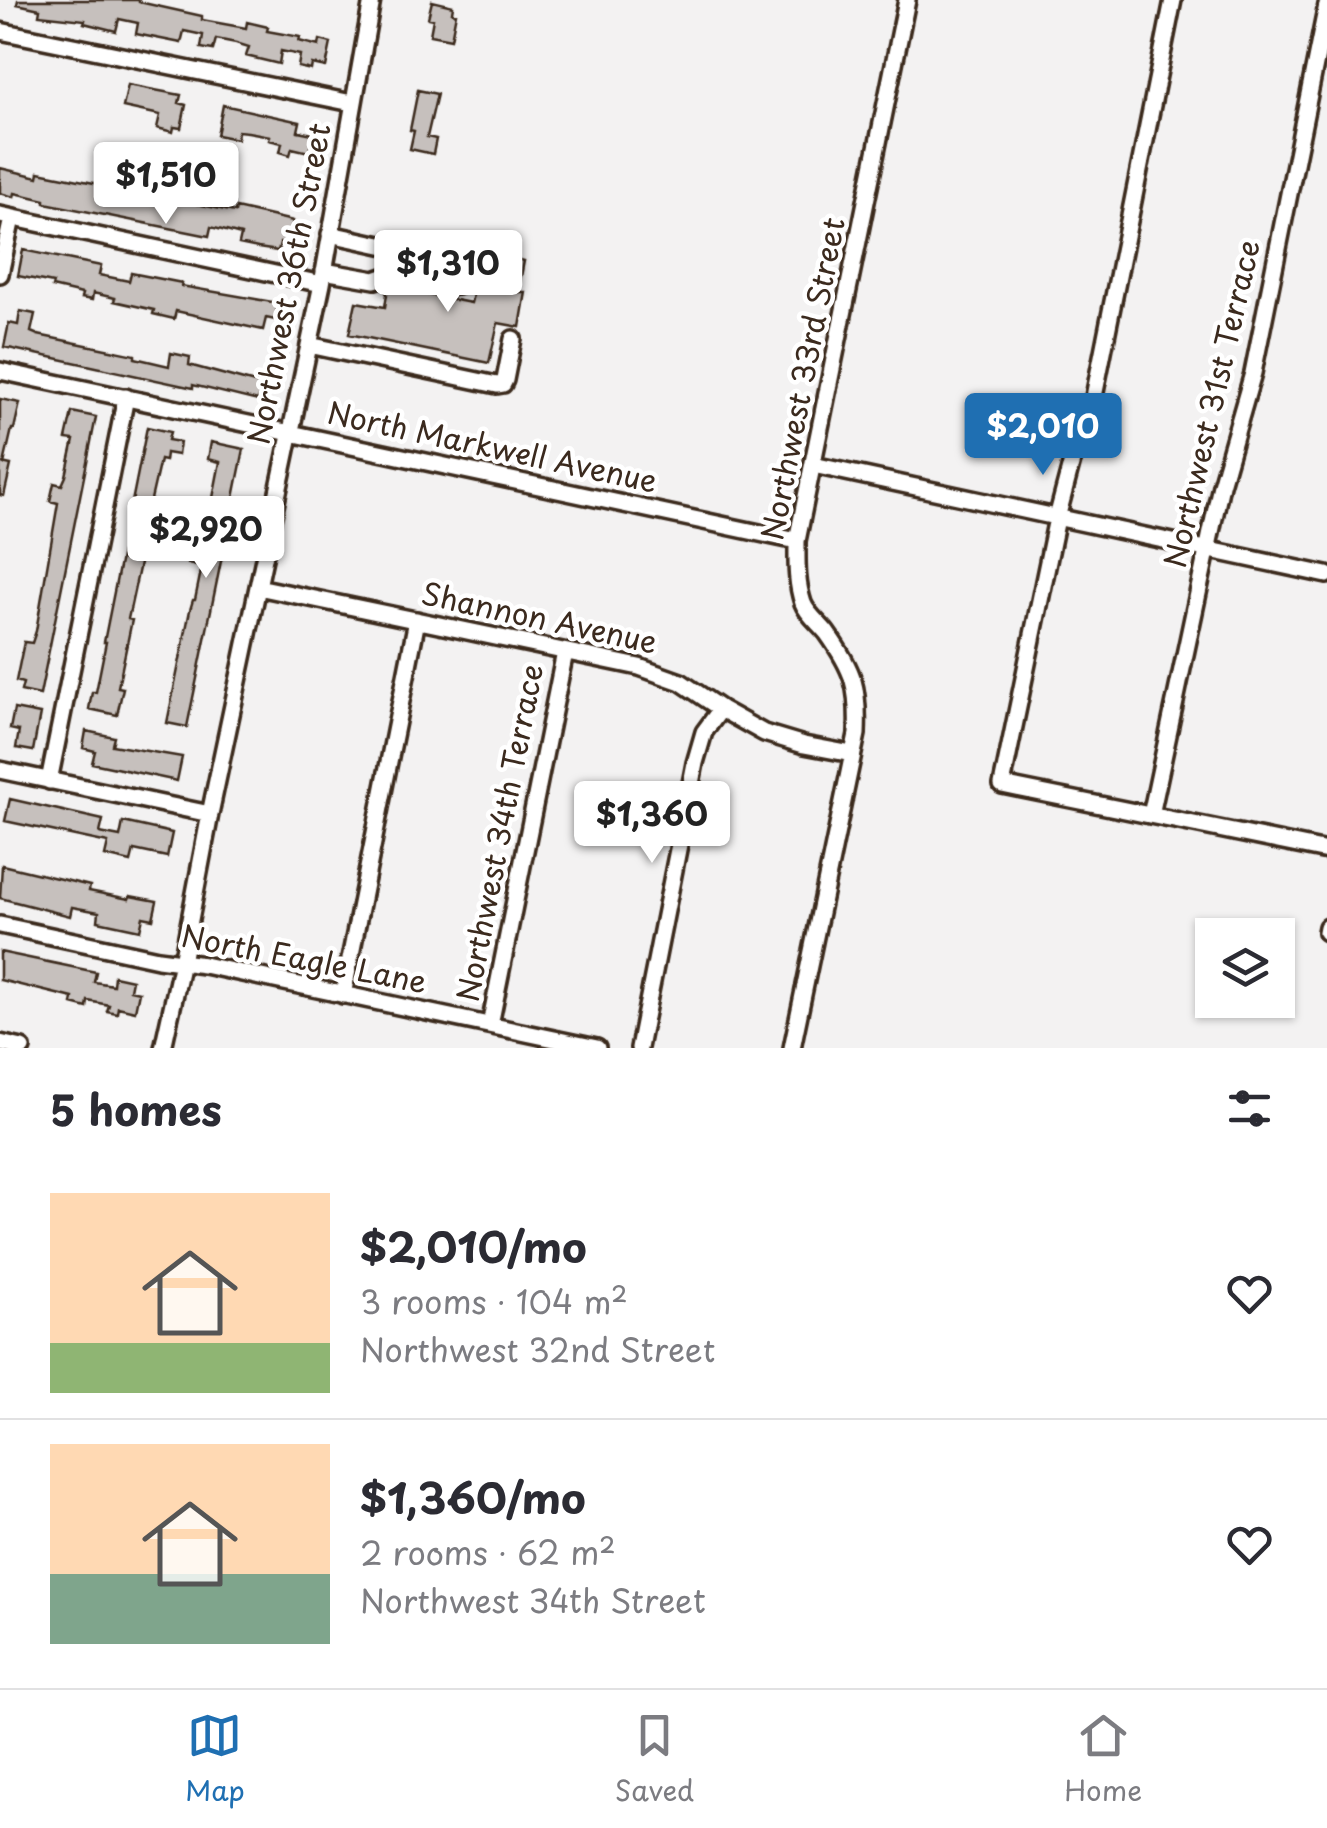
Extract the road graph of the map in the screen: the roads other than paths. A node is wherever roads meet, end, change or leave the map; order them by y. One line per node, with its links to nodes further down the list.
1 (372, 0): 6 (street, Northwest 36th Street)
2 (907, 0): 16 (street, Northwest 33rd Street)
3 (1173, 0): 17 (street)
4 (1327, 4): 19 (street, Northwest 31st Terrace)
5 (0, 31): 6 (street)
6 (352, 103): 8 (street, Northwest 36th Street)
7 (6, 216): 9 (street); 10 (street)
8 (330, 234): 10 (street, Northwest 36th Street); 10 (street)
9 (0, 274)
10 (323, 277): 12 (street, Northwest 36th Street)
11 (513, 339): 12 (street)
12 (309, 345): 15 (street, Northwest 36th Street)
13 (0, 370): 14 (street, North Markwell Avenue)
14 (126, 397): 15 (street, North Markwell Avenue); 27 (street)
15 (290, 432): 18 (street, North Markwell Avenue); 21 (street, Northwest 36th Street)
16 (813, 465): 17 (street); 18 (street, Northwest 33rd Street)
17 (1057, 518): 19 (street); 29 (street)
18 (796, 541): 25 (street, Northwest 33rd Street)
19 (1207, 548): 20 (street); 29 (street, Northwest 31st Terrace)
20 (1327, 575)
21 (258, 587): 22 (street, Shannon Avenue); 28 (street, Northwest 36th Street)
22 (417, 620): 23 (street, Shannon Avenue); 33 (street)
23 (565, 652): 24 (street, Shannon Avenue); 34 (street, Northwest 34th Terrace)
24 (721, 709): 25 (street, Shannon Avenue); 39 (street)
25 (852, 754): 40 (street, Northwest 33rd Street)
26 (0, 770): 27 (street)
27 (49, 780): 28 (street)
28 (210, 814): 32 (street, Northwest 36th Street)
29 (1151, 815): 30 (street)
30 (1327, 852)
31 (0, 925): 32 (street, North Eagle Lane)
32 (182, 962): 33 (street, North Eagle Lane); 37 (street, Northwest 36th Street)
33 (343, 995): 34 (street, North Eagle Lane)
34 (490, 1025): 38 (street, North Eagle Lane)
35 (0, 1042): 36 (street)
36 (22, 1048)
37 (163, 1048)
38 (596, 1048)
39 (639, 1048)
40 (792, 1048)

